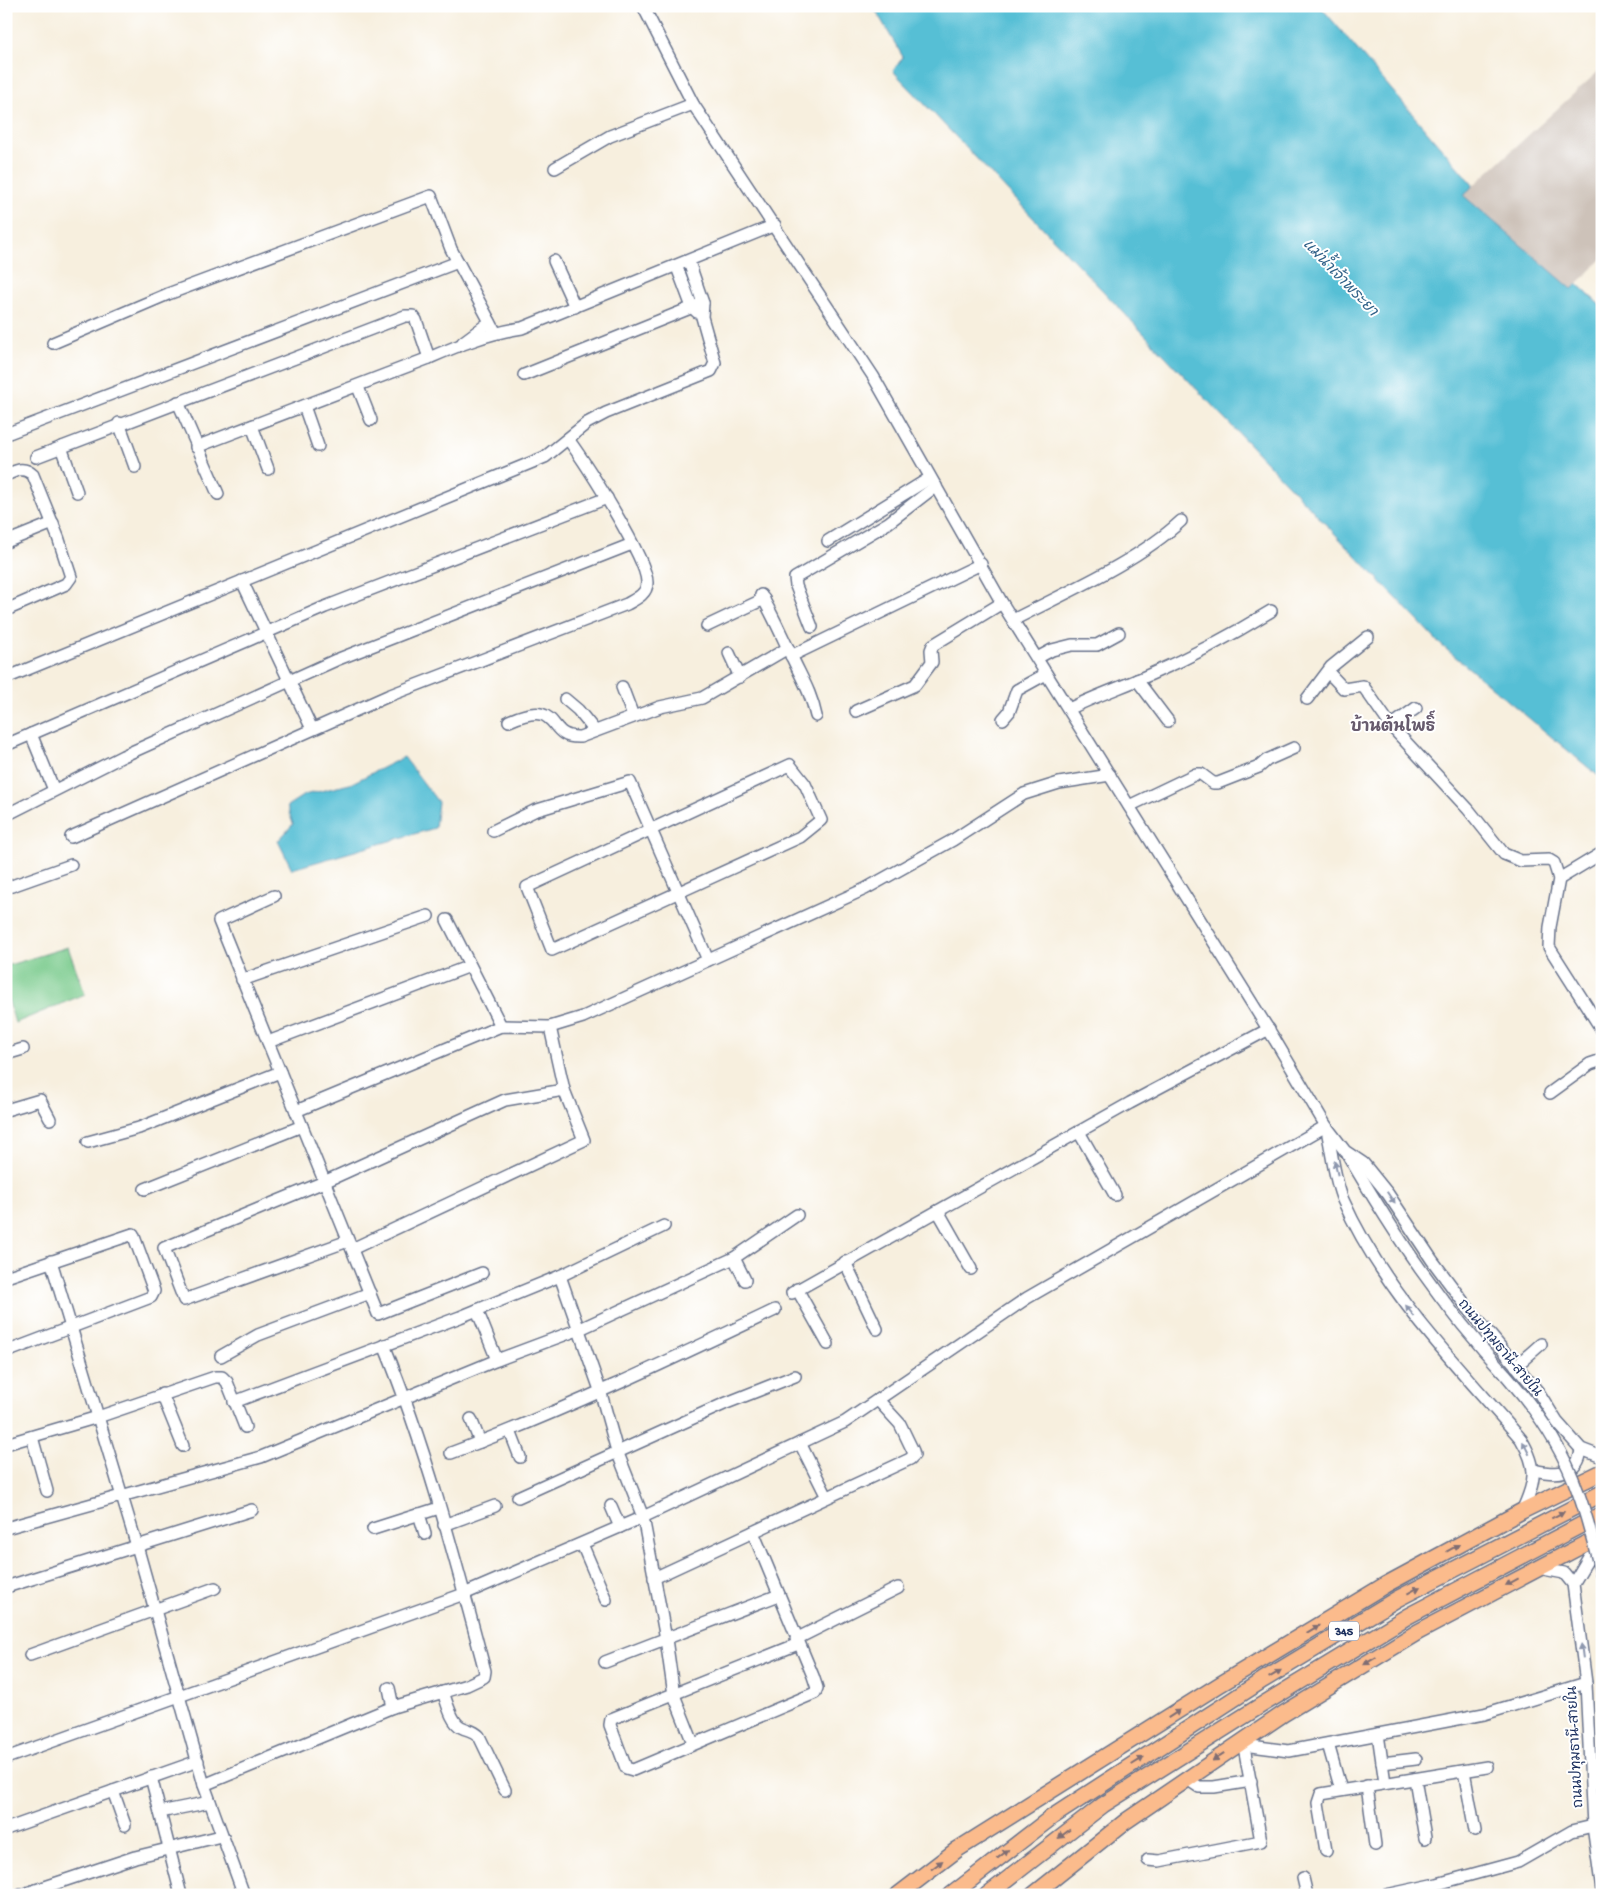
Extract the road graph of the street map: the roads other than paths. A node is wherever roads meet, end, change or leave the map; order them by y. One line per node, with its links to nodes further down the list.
1 (643, 6): 2 (street)
2 (693, 104): 3 (street); 4 (street)
3 (555, 168)
4 (775, 225): 7 (street); 32 (street)
5 (554, 261): 10 (street)
6 (458, 262): 11 (street); 13 (street); 23 (street)
7 (689, 262): 8 (street); 9 (street)
8 (677, 267): 9 (street); 10 (street)
9 (698, 305): 16 (street); 24 (street)
10 (575, 306): 12 (street)
11 (490, 322): 12 (street); 14 (street)
12 (496, 333): 14 (street)
13 (52, 342)
14 (460, 345): 15 (street)
15 (429, 358): 17 (street); 18 (street)
16 (524, 376)
17 (358, 387): 19 (street); 20 (street)
18 (178, 402): 21 (street); 27 (street)
19 (304, 406): 22 (street); 25 (street)
20 (371, 420)
21 (119, 424): 26 (street); 29 (street)
22 (252, 426): 27 (street); 30 (street)
23 (6, 434)
24 (568, 439): 35 (street); 42 (street)
25 (318, 446)
26 (61, 447): 28 (street); 33 (street)
27 (196, 447): 34 (street)
28 (36, 457)
29 (135, 467)
30 (268, 469)
31 (6, 475): 37 (street)
32 (933, 482): 38 (street); 41 (street); 48 (street)
33 (77, 492)
34 (218, 494)
35 (607, 498): 40 (street); 49 (street)
36 (1181, 521): 46 (street)
37 (52, 523): 39 (street); 44 (street)
38 (828, 541)
39 (6, 542)
40 (632, 544): 60 (street); 73 (street)
41 (981, 564): 43 (street); 53 (street)
42 (242, 581): 49 (street); 58 (street)
43 (1002, 603): 46 (street); 66 (street)
44 (6, 610)
45 (1271, 611): 59 (street)
46 (1013, 620): 54 (street)
47 (707, 626): 53 (street)
48 (812, 627)
49 (266, 633): 60 (street); 75 (street)
50 (1119, 633): 54 (street)
51 (1368, 637): 55 (street)
52 (729, 652): 57 (street)
53 (790, 652): 57 (street); 68 (street)
54 (1037, 658): 56 (street)
55 (1328, 672): 63 (street); 72 (street)
56 (1046, 674): 65 (street); 69 (street)
57 (740, 676): 67 (street)
58 (6, 678)
59 (1137, 680): 65 (street); 71 (street)
60 (288, 681): 73 (street); 79 (street)
61 (622, 687): 67 (street)
62 (565, 699): 74 (street)
63 (1307, 699)
64 (1416, 708): 72 (street)
65 (1069, 709): 78 (street)
66 (856, 711)
67 (633, 716): 74 (street)
68 (816, 716)
69 (1003, 719)
70 (509, 721): 74 (street)
71 (1168, 721)
72 (1391, 726): 87 (street)
73 (312, 729): 84 (street)
74 (595, 731)
75 (31, 734): 76 (street); 79 (street)
76 (6, 745)
77 (1294, 748): 80 (street)
78 (1110, 775): 80 (street); 93 (street)
79 (54, 790): 81 (street)
80 (1130, 806): 98 (street)
81 (6, 815)
82 (651, 830): 83 (street); 89 (street); 89 (street); 89 (street)
83 (493, 831)
84 (71, 837)
85 (1602, 853): 87 (street)
86 (71, 865): 88 (street)
87 (1560, 878): 99 (street)
88 (6, 888)
89 (678, 892): 93 (street)
90 (274, 896): 95 (street)
91 (428, 916): 95 (street)
92 (447, 920): 94 (street)
93 (708, 960): 97 (street)
94 (470, 966): 96 (street); 100 (street)
95 (242, 980): 100 (street)
96 (501, 1026): 97 (street); 108 (street)
97 (550, 1027): 105 (street)
98 (1269, 1029): 111 (street); 112 (street)
99 (1602, 1030)
100 (268, 1042): 104 (street)
101 (23, 1050): 102 (street)
102 (6, 1054)
103 (1602, 1060): 106 (street)
104 (280, 1072): 108 (street); 113 (street)
105 (564, 1090): 115 (street); 121 (street)
106 (1550, 1093)
107 (6, 1110): 109 (street)
108 (296, 1111): 110 (street)
109 (50, 1119)
110 (302, 1126): 115 (street); 116 (street)
111 (1326, 1126): 114 (street); 147 (street); 163 (street, one-way to 111)
112 (1079, 1132): 117 (street); 118 (street)
113 (88, 1142)
114 (1345, 1151): 142 (street, one-way to 142); 189 (street, ถนนปทุมธานี-สายใน, bridge)
115 (324, 1182): 121 (street); 121 (street)
116 (145, 1190)
117 (1115, 1195)
118 (938, 1211): 124 (street); 125 (street)
119 (797, 1216): 122 (street)
120 (664, 1226): 128 (street)
121 (350, 1245): 130 (street)
122 (734, 1258): 129 (street); 135 (street)
123 (51, 1261): 127 (street); 133 (street); 133 (street)
124 (845, 1262): 134 (street); 136 (street)
125 (971, 1269)
126 (482, 1273): 130 (street)
127 (6, 1276)
128 (560, 1276): 131 (street); 135 (street)
129 (745, 1280)
130 (370, 1293): 140 (street)
131 (477, 1310): 138 (street); 141 (street)
132 (775, 1310): 144 (street)
133 (71, 1326): 139 (street); 149 (street)
134 (877, 1328)
135 (580, 1329): 141 (street); 144 (street)
136 (828, 1344)
137 (1541, 1344): 142 (street)
138 (384, 1345): 146 (street); 148 (street)
139 (6, 1352)
140 (221, 1356)
141 (497, 1360): 146 (street)
142 (1516, 1366): 158 (street)
143 (795, 1376): 159 (street)
144 (600, 1390): 152 (street); 159 (street)
145 (162, 1394): 148 (street); 149 (street); 157 (street)
146 (406, 1399): 169 (street); 172 (street)
147 (878, 1400): 156 (street); 168 (street)
148 (234, 1402): 151 (street)
149 (98, 1417): 153 (street); 169 (street)
150 (470, 1419): 154 (street)
151 (245, 1427)
152 (510, 1431): 154 (street); 161 (street)
153 (32, 1437): 155 (street); 165 (street)
154 (480, 1442): 160 (street)
155 (6, 1444)
156 (800, 1444): 168 (street); 177 (street)
157 (182, 1446)
158 (1581, 1449): 162 (street); 163 (street)
159 (617, 1451): 167 (street); 177 (street)
160 (451, 1453)
161 (520, 1457)
162 (1602, 1457)
163 (1534, 1470): 174 (street)
164 (1602, 1472): 174 (main road)
165 (47, 1491)
166 (1602, 1493): 212 (main road, 345, one-way to 166)
167 (518, 1497)
168 (827, 1497): 182 (street)
169 (122, 1498): 180 (street); 186 (street)
170 (495, 1506): 178 (street)
171 (611, 1506): 179 (street)
172 (439, 1508): 175 (street); 178 (street)
173 (252, 1510): 186 (street)
174 (1522, 1511): 204 (main road, one-way to 174)
175 (419, 1514): 181 (street); 183 (street)
176 (1602, 1514): 211 (main road, 345)
177 (643, 1517): 179 (street); 190 (street)
178 (444, 1525): 195 (street)
179 (620, 1527): 185 (street)
180 (6, 1528)
181 (373, 1529)
182 (753, 1532): 190 (street); 196 (street)
183 (425, 1534)
184 (1602, 1535): 188 (main road)
185 (582, 1544): 195 (street); 197 (street)
186 (137, 1546): 192 (street); 198 (street)
187 (1602, 1554): 191 (street)
188 (1537, 1568): 191 (street); 209 (main road, one-way to 209)
189 (1602, 1576)
190 (654, 1578): 199 (street)
191 (1573, 1584): 203 (street, ถนนปทุมธานี-สายใน, one-way to 191)
192 (6, 1588)
193 (215, 1588): 198 (street)
194 (898, 1588): 200 (street)
195 (464, 1594): 206 (street); 207 (street)
196 (779, 1595): 199 (street); 200 (street)
197 (606, 1600)
198 (154, 1610): 201 (street); 207 (street)
199 (666, 1639): 202 (street); 208 (street)
200 (797, 1641): 208 (street); 215 (street)
201 (30, 1655)
202 (605, 1662)
203 (1586, 1682): 213 (street); 236 (street, ถนนปทุมธานี-สายใน)
204 (1218, 1685): 212 (main road); 251 (main road, one-way to 204)
205 (389, 1688): 210 (street)
206 (443, 1692): 210 (street); 230 (street)
207 (178, 1695): 217 (street); 219 (street)
208 (674, 1695): 215 (street); 215 (street)
209 (1313, 1696): 211 (main road); 214 (main road)
210 (393, 1706): 228 (street)
211 (1260, 1706): 253 (main road, 345, one-way to 253)
212 (1207, 1717): 252 (main road, 345, one-way to 212)
213 (1378, 1734): 216 (street); 220 (street)
214 (1243, 1740): 216 (street); 224 (main road, one-way to 224); 226 (street)
215 (693, 1743)
216 (1328, 1744): 231 (street)
217 (6, 1758)
218 (1416, 1758): 220 (street)
219 (198, 1761): 223 (street); 228 (street)
220 (1382, 1763): 227 (street)
221 (1487, 1767): 222 (street)
222 (1464, 1771): 225 (street); 238 (street)
223 (151, 1777): 232 (street); 234 (street)
224 (1186, 1779): 226 (street); 254 (main road)
225 (1415, 1779): 227 (street); 240 (street)
226 (1252, 1781): 244 (street)
227 (1385, 1783): 229 (street)
228 (204, 1785): 233 (street)
229 (1367, 1786): 231 (street); 241 (street)
230 (505, 1790)
231 (1341, 1790): 243 (street)
232 (113, 1791): 235 (street); 237 (street)
233 (210, 1802): 234 (street); 239 (street)
234 (160, 1812): 242 (street)
235 (125, 1825)
236 (1593, 1826): 246 (street); 247 (street, ถนนปทุมธานี-สายใน)
237 (6, 1829)
238 (1474, 1831)
239 (222, 1836): 242 (street); 250 (street)
240 (1425, 1838)
241 (1375, 1845)
242 (170, 1848): 248 (street); 249 (street)
243 (1326, 1851)
244 (1148, 1860)
245 (1303, 1878): 255 (street)
246 (1430, 1890): 256 (street)
247 (1602, 1892)
248 (21, 1895)
249 (181, 1895)
250 (244, 1895)
251 (898, 1895)
252 (951, 1895)
253 (987, 1895)
254 (1033, 1895)
255 (1307, 1895)
256 (1386, 1895)

